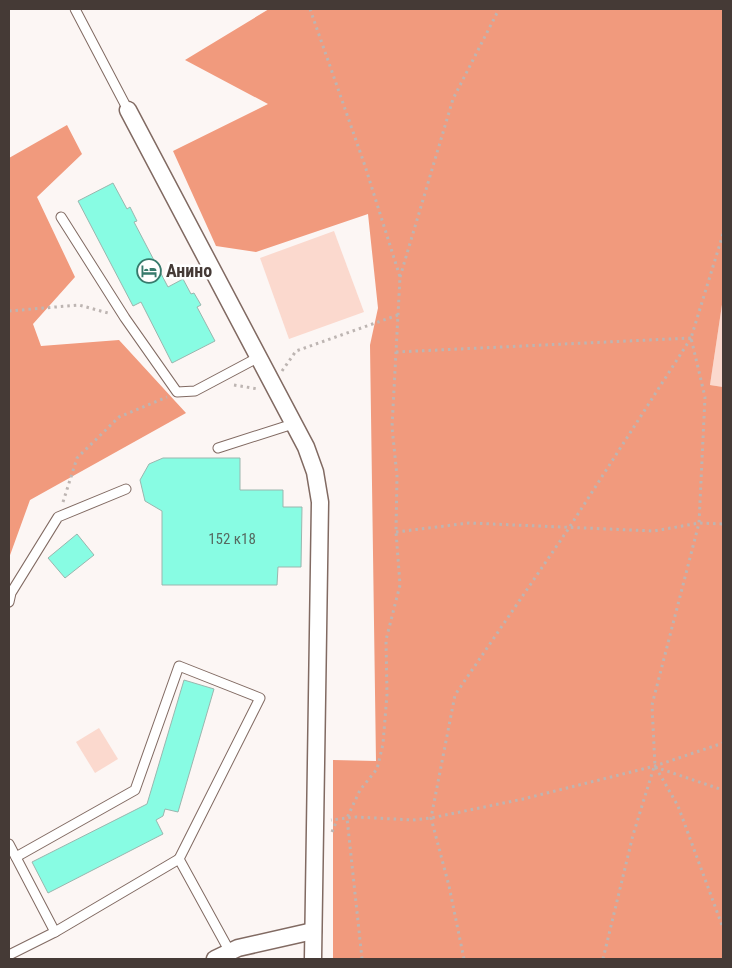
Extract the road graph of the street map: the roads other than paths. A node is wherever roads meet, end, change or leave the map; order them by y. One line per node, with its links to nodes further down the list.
1 (75, 9): 2 (lane)
2 (128, 110): 4 (street)
3 (61, 217): 4 (lane)
4 (257, 358): 5 (street)
5 (293, 424): 6 (lane); 12 (street)
6 (218, 448)
7 (126, 489): 8 (lane)
8 (9, 602)
9 (9, 844): 10 (lane)
10 (16, 857): 11 (lane); 13 (lane)
11 (179, 859): 13 (lane); 14 (lane)
12 (313, 931): 14 (street); 16 (street)
13 (55, 932): 15 (lane)
14 (231, 955)
15 (9, 957)
16 (313, 959)

